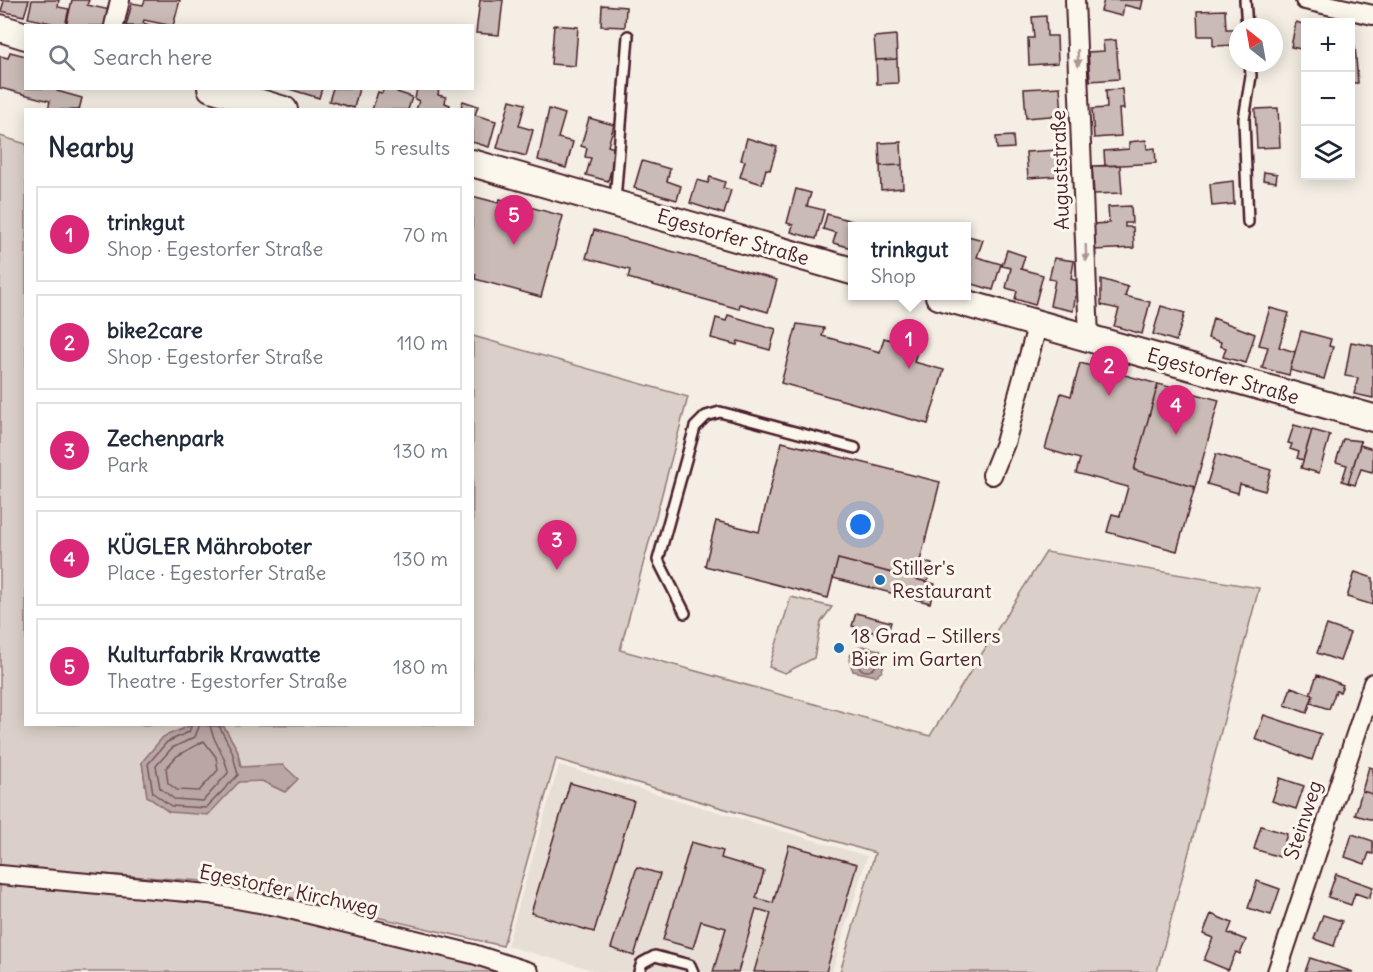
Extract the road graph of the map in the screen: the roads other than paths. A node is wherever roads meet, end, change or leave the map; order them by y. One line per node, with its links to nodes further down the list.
1 (120, 0): 7 (street)
2 (1075, 0): 20 (street, Auguststraße, one-way to 20)
3 (1245, 0): 6 (lane)
4 (1305, 0): 5 (street)
5 (1373, 15)
6 (1246, 18)
7 (114, 24)
8 (0, 28): 9 (main road)
9 (24, 35)
10 (628, 36): 15 (lane)
11 (1251, 72): 16 (lane)
12 (218, 90): 13 (main road)
13 (277, 108)
14 (474, 164): 15 (main road, Egestorfer Straße)
15 (614, 203): 17 (main road, Egestorfer Straße)
16 (1248, 222)
17 (848, 270)
18 (954, 300): 19 (main road, Egestorfer Straße)
19 (1038, 323): 20 (main road, Egestorfer Straße); 23 (street)
20 (1089, 338): 21 (main road, Egestorfer Straße)
21 (1373, 418)
22 (855, 448): 24 (lane)
23 (992, 475)
24 (685, 613)
25 (1372, 688): 30 (street, Steinweg)
26 (0, 875): 27 (street, Egestorfer Kirchweg)
27 (529, 972)
28 (639, 972): 29 (lane)
29 (693, 972)
30 (1277, 972)

